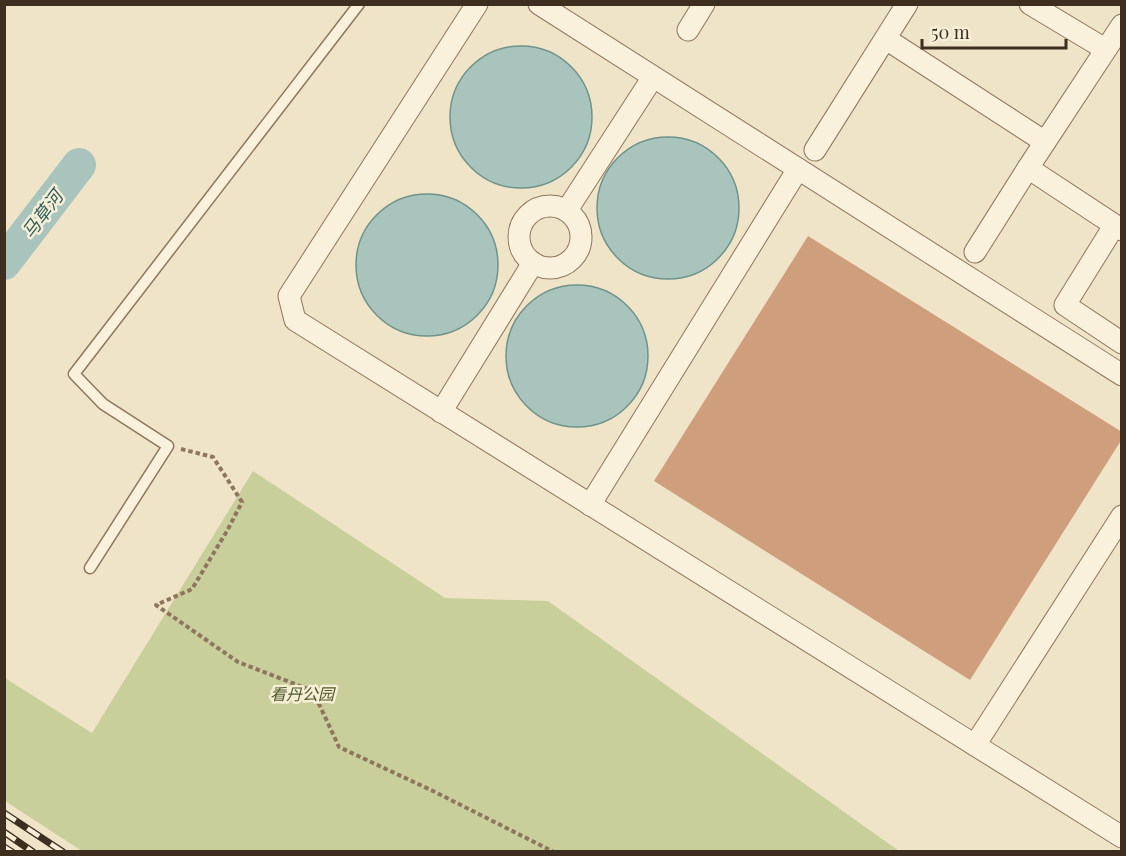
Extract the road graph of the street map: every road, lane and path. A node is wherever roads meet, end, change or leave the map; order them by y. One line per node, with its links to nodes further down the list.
1 (359, 4): 23 (lane)
2 (477, 4): 22 (street)
3 (539, 4): 11 (street)
4 (704, 4): 8 (street)
5 (907, 4): 9 (street)
6 (1030, 4): 10 (street)
7 (1122, 25): 10 (street)
8 (688, 30)
9 (886, 39): 12 (street); 13 (street)
10 (1105, 50): 12 (street)
11 (653, 77): 15 (street); 16 (street)
12 (1045, 142): 14 (street)
13 (815, 150)
14 (1028, 168): 17 (street); 18 (street)
15 (798, 169): 21 (street); 24 (street)
16 (567, 210): 19 (street); 19 (street)
17 (1118, 228): 20 (street)
18 (975, 252)
19 (533, 263): 22 (street)
20 (1119, 336)
21 (1122, 375)
22 (441, 411): 24 (street)
23 (168, 446): 26 (lane); 29 (path)
24 (590, 505): 27 (street)
25 (1122, 516): 27 (street)
26 (90, 568)
27 (975, 745): 28 (street)
28 (1122, 837)
29 (554, 852)

